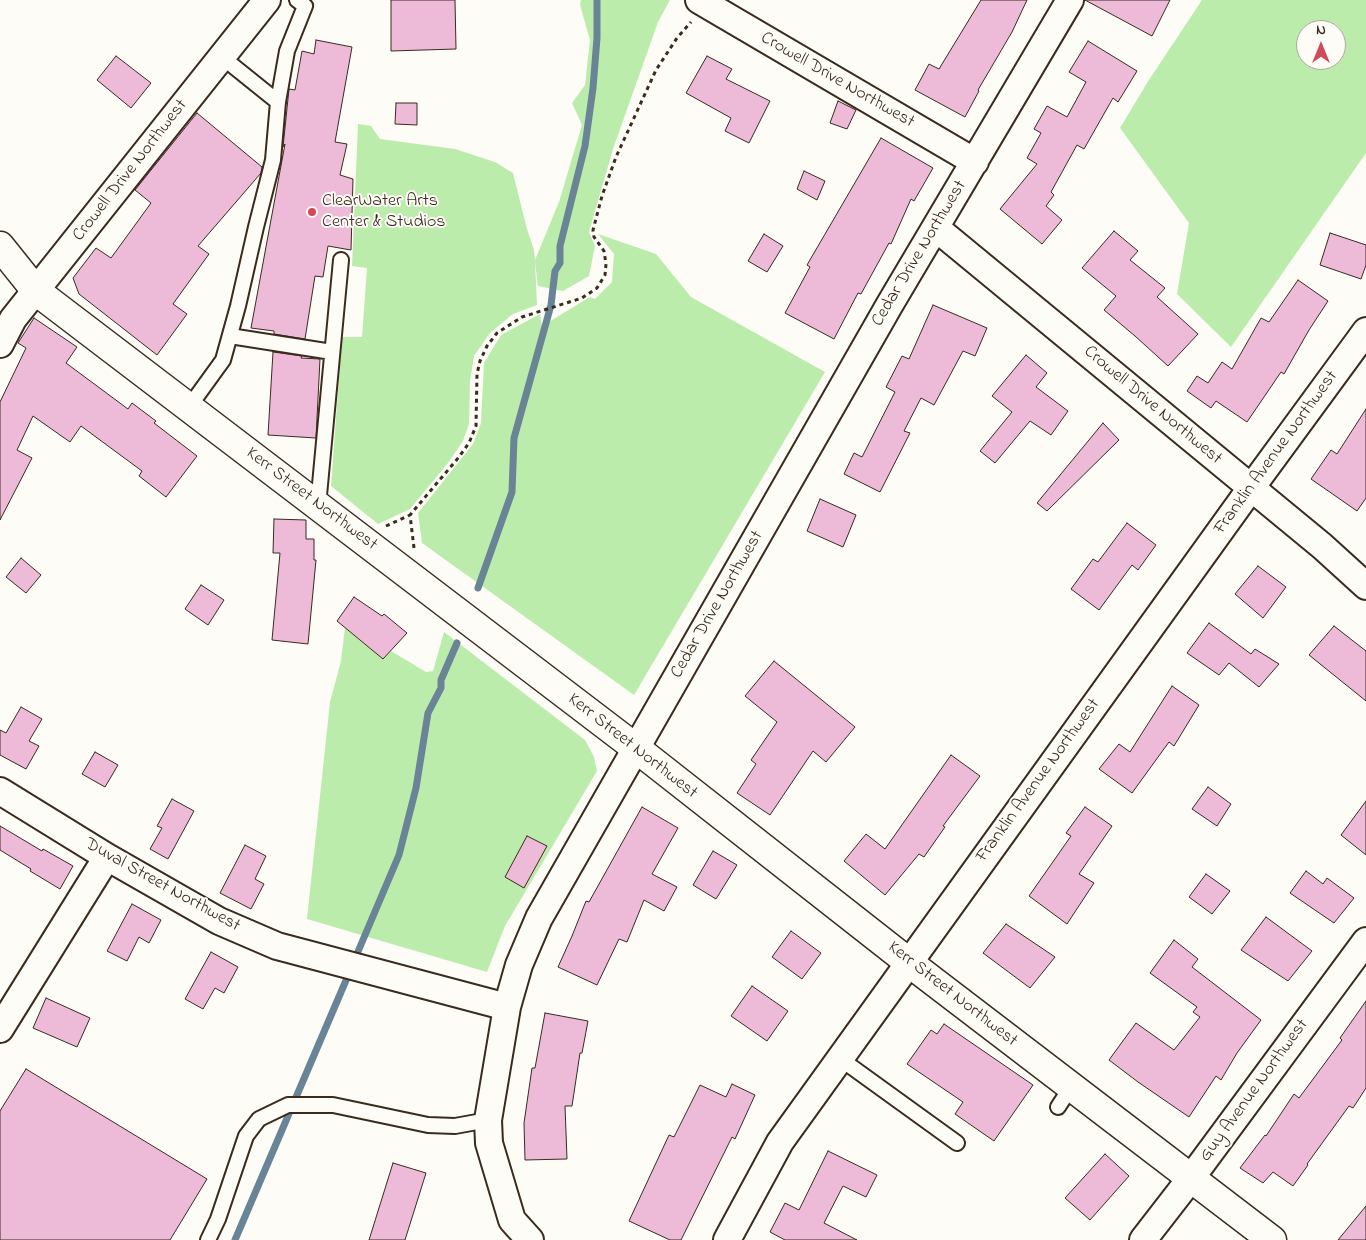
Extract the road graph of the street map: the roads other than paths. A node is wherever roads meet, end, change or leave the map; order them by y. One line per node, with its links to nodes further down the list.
1 (267, 0): 5 (street, Crowell Drive Northwest)
2 (297, 0): 6 (lane)
3 (1070, 0): 7 (street, Cedar Drive Northwest)
4 (697, 10): 7 (street, Crowell Drive Northwest)
5 (222, 57): 6 (lane); 11 (street, Crowell Drive Northwest)
6 (278, 102): 13 (lane)
7 (975, 162): 8 (street, Cedar Drive Northwest)
8 (936, 228): 17 (street, Crowell Drive Northwest); 20 (street, Cedar Drive Northwest)
9 (0, 246): 11 (street, Kerr Street Northwest)
10 (341, 260): 15 (lane)
11 (36, 290): 14 (street, Crowell Drive Northwest); 16 (street, Kerr Street Northwest)
12 (1366, 331): 17 (street, Franklin Avenue Northwest)
13 (230, 336): 15 (lane); 16 (lane)
14 (0, 344)
15 (332, 352): 18 (lane)
16 (189, 407): 18 (street, Kerr Street Northwest)
17 (1251, 488): 19 (street, Crowell Drive Northwest); 24 (street, Franklin Avenue Northwest)
18 (318, 506): 20 (street, Kerr Street Northwest)
19 (1366, 586)
20 (637, 749): 24 (street, Kerr Street Northwest); 25 (street, Cedar Drive Northwest)
21 (0, 791): 22 (street, Duval Street Northwest)
22 (106, 857): 25 (street, Duval Street Northwest); 26 (street)
23 (1366, 941): 30 (street, Guy Avenue Northwest)
24 (908, 962): 30 (street, Kerr Street Northwest); 33 (street, Franklin Avenue Northwest)
25 (507, 1007): 28 (street, Cedar Drive Northwest)
26 (0, 1030)
27 (849, 1065): 29 (lane)
28 (488, 1120): 31 (lane); 32 (street, Cedar Drive Northwest)
29 (957, 1143)
30 (1191, 1178): 34 (street, Guy Avenue Northwest); 35 (street, Kerr Street Northwest)
31 (208, 1240)
32 (530, 1240)
33 (727, 1240)
34 (1143, 1240)
35 (1272, 1240)

